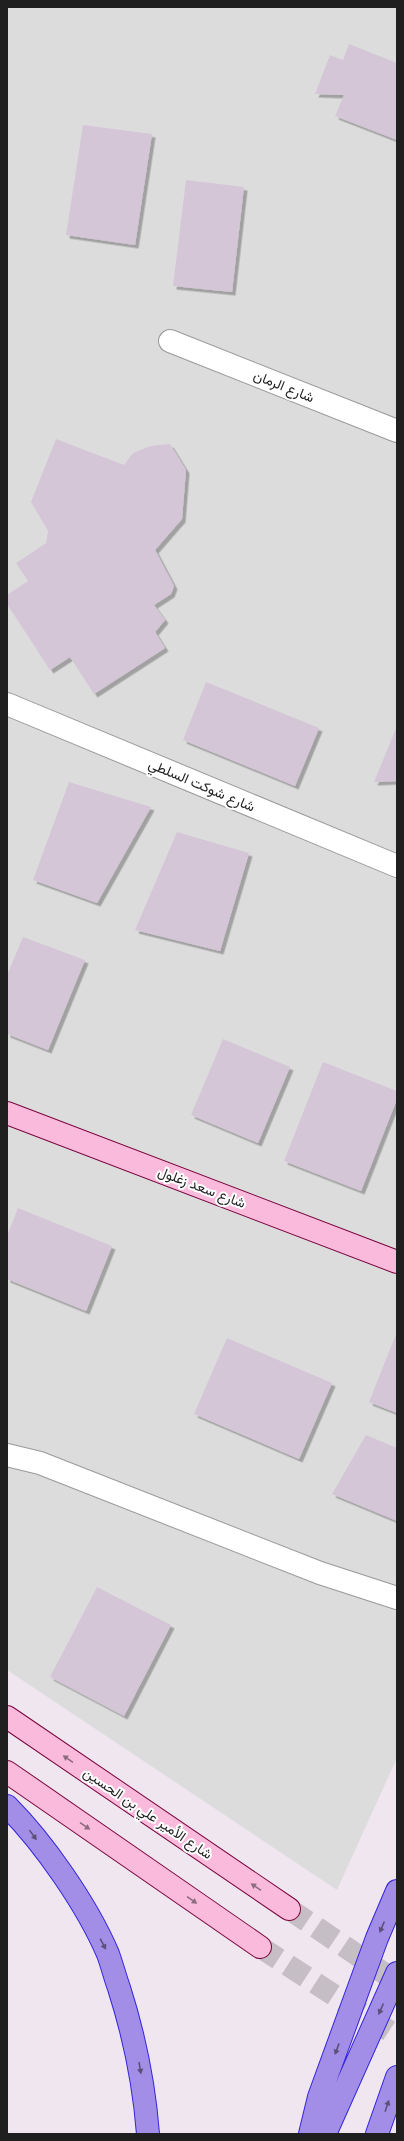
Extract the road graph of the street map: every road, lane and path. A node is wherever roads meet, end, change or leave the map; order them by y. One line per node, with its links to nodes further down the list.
1 (170, 341): 2 (street, شارع الرمان)
2 (397, 431)
3 (7, 704): 4 (street, شارع شوكت السلطي)
4 (397, 866)
5 (7, 1113): 6 (main road, شارع سعد زغلول)
6 (397, 1262)
7 (7, 1455): 8 (street)
8 (397, 1598)
9 (7, 1717): 13 (main road, شارع الأمير علي بن الحسين, one-way to 9)
10 (7, 1772): 14 (main road, one-way to 14)
11 (7, 1806): 18 (highway, one-way to 18)
12 (397, 1891): 19 (highway, one-way to 19)
13 (289, 1909)
14 (260, 1947)
15 (397, 1973): 20 (highway, one-way to 20)
16 (397, 2077): 21 (highway, one-way to 16)
17 (397, 2121): 22 (highway)
18 (148, 2134)
19 (310, 2134)
20 (325, 2134)
21 (377, 2134)
22 (390, 2134)

